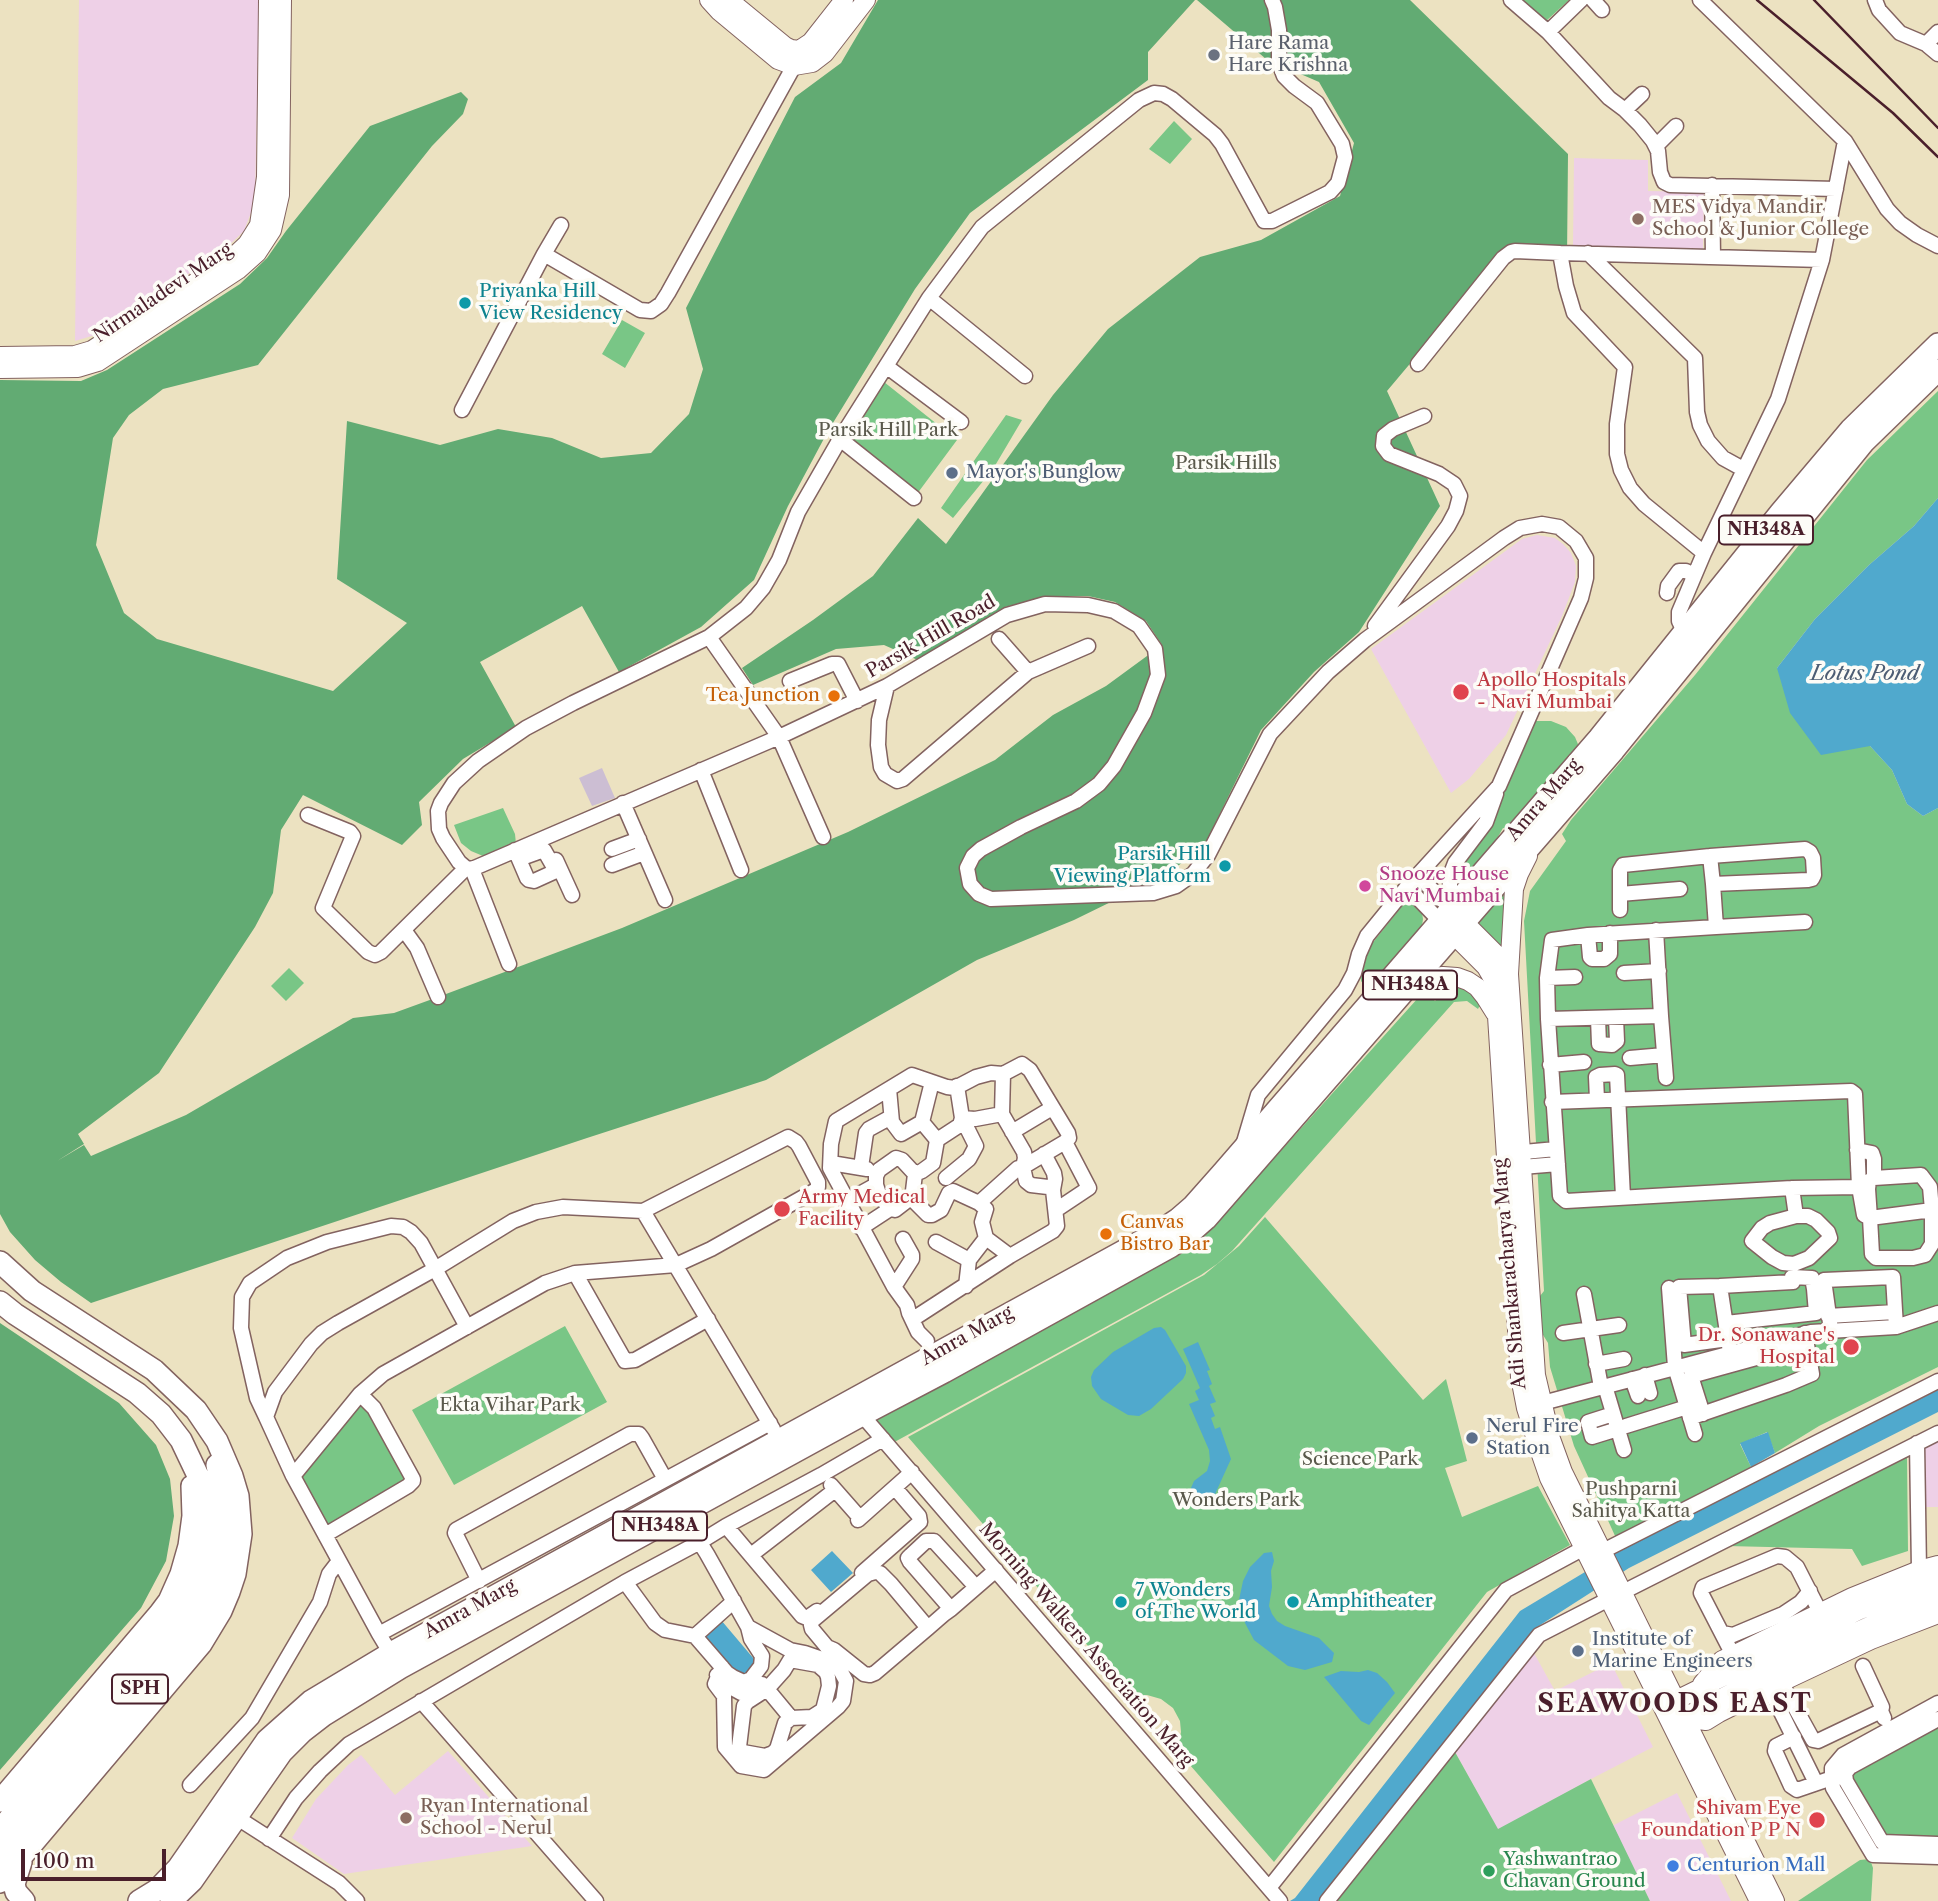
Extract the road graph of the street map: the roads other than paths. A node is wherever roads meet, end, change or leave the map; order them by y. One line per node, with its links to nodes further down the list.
1 (268, 0): 34 (main road, Nirmaladevi Marg)
2 (282, 0): 34 (main road, Nirmaladevi Marg)
3 (709, 0): 16 (main road)
4 (729, 0): 5 (main road)
5 (844, 0)
6 (866, 0): 16 (main road)
7 (1272, 0): 31 (street)
8 (1511, 0): 12 (street)
9 (1581, 0): 12 (street)
10 (1700, 0): 20 (street)
11 (1874, 0): 14 (street)
12 (1548, 32): 18 (street)
13 (1938, 32): 14 (street)
14 (1926, 44): 15 (street)
15 (1938, 54)
16 (794, 66): 28 (street)
17 (1642, 94): 18 (street)
18 (1625, 110): 21 (street)
19 (1676, 126): 21 (street)
20 (1845, 141): 23 (street); 25 (street)
21 (1656, 146): 22 (street)
22 (1712, 185): 23 (street); 29 (street)
23 (1836, 189): 30 (street)
24 (561, 225): 28 (street)
25 (1938, 246)
26 (1560, 253): 27 (street); 35 (street); 47 (street)
27 (1588, 253): 29 (street); 45 (street)
28 (544, 254): 40 (street)
29 (1713, 257): 30 (street)
30 (1822, 260): 45 (street)
31 (929, 298): 36 (street); 39 (street)
32 (1938, 344): 43 (highway, NH348A)
33 (0, 356): 34 (main road, Nirmaladevi Marg)
34 (87, 359): 37 (main road, Nirmaladevi Marg)
35 (1418, 364)
36 (886, 366): 42 (street); 44 (street)
37 (0, 369)
38 (1938, 370): 43 (highway, NH348A)
39 (1025, 376)
40 (462, 410)
41 (1424, 416): 53 (street)
42 (961, 422)
43 (1857, 436): 51 (highway, NH348A)
44 (840, 439): 46 (street); 50 (street)
45 (1744, 469): 47 (street)
46 (914, 498)
47 (1704, 553): 48 (street)
48 (1694, 575): 49 (street); 51 (street)
49 (1667, 593)
50 (709, 637): 59 (street); 72 (street)
51 (1692, 638): 66 (highway, Amra Marg / NH348A); 83 (highway, Amra Marg / NH348A)
52 (999, 639): 55 (street)
53 (1365, 640): 57 (street, Parsik Hill Road); 61 (street, Parsik Hill Road)
54 (1088, 646): 55 (street)
55 (1028, 672): 57 (street)
56 (790, 681): 58 (street)
57 (887, 687): 58 (street, Parsik Hill Road)
58 (857, 701): 59 (street, Parsik Hill Road)
59 (779, 737): 60 (street, Parsik Hill Road); 65 (street)
60 (701, 770): 62 (street, Parsik Hill Road); 74 (street)
61 (1499, 786): 75 (street, Parsik Hill Road); 83 (street)
62 (623, 803): 64 (street, Parsik Hill Road); 67 (street)
63 (308, 815): 86 (street)
64 (546, 836): 69 (street, Parsik Hill Road); 73 (street)
65 (823, 837)
66 (1536, 841): 83 (highway, Amra Marg / NH348A); 93 (main road, Adi Shankaracharya Marg)
67 (640, 846): 68 (street); 71 (street); 81 (street)
68 (612, 849)
69 (517, 854): 72 (street, Parsik Hill Road); 73 (street); 73 (street)
70 (1710, 856): 76 (street); 76 (street); 79 (street)
71 (612, 865)
72 (469, 868): 86 (street); 90 (street)
73 (558, 870): 80 (street)
74 (741, 870)
75 (1418, 875): 77 (street, Parsik Hill Road); 83 (street)
76 (1713, 884): 85 (street)
77 (1407, 887): 83 (street); 127 (street, Parsik Hill Road)
78 (1680, 889): 79 (street)
79 (1620, 894): 82 (street)
80 (572, 895)
81 (665, 900)
82 (1620, 910)
83 (1452, 921): 93 (main road); 96 (highway, Amra Marg / NH348A); 98 (main road, Adi Shankaracharya Marg); 127 (highway, Amra Marg / NH348A)
84 (1805, 922): 85 (street)
85 (1716, 927): 87 (street)
86 (404, 930): 97 (street)
87 (1656, 930): 88 (street); 91 (street)
88 (1610, 933): 89 (street); 89 (street)
89 (1588, 935): 95 (street)
90 (509, 964)
91 (1658, 971): 92 (street); 99 (street)
92 (1624, 973)
93 (1509, 974): 131 (main road, Adi Shankaracharya Marg)
94 (1575, 977): 95 (street)
95 (1547, 978): 102 (street)
96 (1410, 985): 98 (main road); 181 (highway, Amra Marg / NH348A)
97 (438, 997)
98 (1497, 1016): 131 (main road, Adi Shankaracharya Marg)
99 (1661, 1016): 101 (street); 103 (street)
100 (1598, 1018): 101 (street); 101 (street); 102 (street)
101 (1616, 1018)
102 (1548, 1019): 106 (street)
103 (1664, 1055): 104 (street); 108 (street)
104 (1630, 1058)
105 (1584, 1062): 106 (street)
106 (1550, 1065): 114 (street)
107 (1003, 1074): 110 (street); 115 (street); 117 (street)
108 (1665, 1078)
109 (932, 1082): 110 (street); 111 (street); 120 (street)
110 (957, 1086): 119 (street)
111 (889, 1089): 116 (street); 118 (street)
112 (1597, 1100): 113 (street); 113 (street); 114 (street)
113 (1617, 1100): 126 (street); 143 (street)
114 (1552, 1102): 129 (street)
115 (1052, 1108): 121 (street); 125 (street)
116 (852, 1111): 122 (street); 132 (street)
117 (1002, 1114): 119 (street); 121 (street)
118 (891, 1118): 122 (street); 123 (street)
119 (962, 1118): 124 (street); 139 (street)
120 (922, 1122): 123 (street); 124 (street)
121 (1012, 1132): 135 (street)
122 (866, 1133): 134 (street)
123 (901, 1135): 130 (street)
124 (937, 1140): 133 (street)
125 (1065, 1142): 128 (street); 148 (street)
126 (1857, 1150): 138 (street); 140 (street)
127 (1239, 1153): 181 (highway, Amra Marg / NH348A)
128 (1044, 1154): 135 (street); 142 (street)
129 (1557, 1157): 131 (street); 143 (street)
130 (896, 1158): 136 (street); 137 (street)
131 (1516, 1158): 191 (main road, Adi Shankaracharya Marg)
132 (831, 1163): 134 (street); 145 (street)
133 (933, 1163): 136 (street); 139 (street)
134 (861, 1167): 137 (street)
135 (1023, 1167): 142 (street); 146 (street)
136 (915, 1174): 144 (street)
137 (878, 1178): 145 (street); 147 (street)
138 (1874, 1178): 149 (street); 152 (street)
139 (950, 1185): 144 (street); 146 (street)
140 (1859, 1187): 141 (street); 152 (street)
141 (1792, 1188): 143 (street); 151 (street)
142 (1053, 1190): 148 (street)
143 (1623, 1197)
144 (912, 1199): 147 (street)
145 (848, 1201): 153 (street)
146 (979, 1203): 154 (street)
147 (890, 1209): 153 (street)
148 (1056, 1210): 157 (street)
149 (1932, 1210): 152 (street); 152 (street)
150 (643, 1211): 160 (street); 160 (street); 161 (street)
151 (1796, 1216): 151 (street)
152 (1870, 1218)
153 (861, 1228): 165 (street)
154 (986, 1238): 157 (street); 158 (street)
155 (903, 1239): 165 (street)
156 (936, 1242): 158 (street)
157 (1010, 1256): 163 (street)
158 (970, 1259): 163 (street)
159 (0, 1262): 190 (highway, SPH)
160 (676, 1265): 162 (street); 171 (street)
161 (435, 1269): 176 (street); 196 (street); 196 (street)
162 (575, 1273): 171 (street); 176 (street)
163 (966, 1286): 170 (street)
164 (1720, 1286): 166 (street); 173 (street); 173 (street)
165 (894, 1287): 170 (street)
166 (1672, 1289): 180 (street); 184 (street)
167 (1584, 1294): 177 (street)
168 (0, 1302): 193 (highway, SPH)
169 (1938, 1313): 172 (street)
170 (916, 1317): 181 (street)
171 (708, 1319): 200 (street)
172 (1896, 1319): 174 (street); 174 (street)
173 (1726, 1323): 180 (street)
174 (1829, 1323): 179 (street)
175 (1619, 1325): 177 (street)
176 (467, 1327): 188 (street)
177 (1591, 1330): 178 (street); 183 (street)
178 (1563, 1333)
179 (1806, 1339): 180 (street); 192 (street); 192 (street)
180 (1729, 1345): 184 (street)
181 (935, 1356): 195 (highway, Amra Marg / NH348A); 200 (highway, Amra Marg / NH348A)
182 (1624, 1359): 183 (street)
183 (1596, 1364): 187 (street)
184 (1675, 1367): 185 (street); 192 (street)
185 (1638, 1377): 187 (street); 189 (street)
186 (1938, 1381): 215 (street)
187 (1603, 1387): 191 (street); 194 (street)
188 (360, 1394): 206 (street); 213 (street)
189 (1644, 1395)
190 (182, 1396): 210 (highway, SPH); 259 (highway)
191 (1534, 1406): 215 (main road, Adi Shankaracharya Marg)
192 (1693, 1413): 197 (street); 199 (street)
193 (161, 1414): 210 (highway, SPH); 253 (highway)
194 (1613, 1414): 197 (street); 197 (street)
195 (862, 1415): 200 (highway, Amra Marg / NH348A); 201 (street, Morning Walkers Association Marg)
196 (266, 1417): 206 (street)
197 (1622, 1428): 203 (street)
198 (1938, 1433): 202 (street)
199 (1695, 1434)
200 (780, 1439): 207 (street); 211 (highway, Amra Marg / NH348A); 235 (highway, Amra Marg / NH348A)
201 (883, 1439): 204 (street, Morning Walkers Association Marg); 205 (street)
202 (1917, 1443): 224 (street); 225 (street)
203 (1624, 1450)
204 (912, 1472): 208 (street); 219 (street, Morning Walkers Association Marg)
205 (821, 1475): 209 (street); 212 (street)
206 (293, 1476): 213 (street)
207 (665, 1479): 220 (street); 220 (street)
208 (895, 1488): 209 (street); 216 (street)
209 (835, 1490): 216 (street)
210 (214, 1498): 255 (highway, SPH); 260 (highway, SPH)
211 (682, 1514): 214 (street); 235 (highway, Amra Marg / NH348A)
212 (726, 1526): 214 (street); 216 (street)
213 (325, 1535): 217 (street)
214 (700, 1542): 221 (street); 226 (street)
215 (1595, 1553): 224 (main road, Adi Shankaracharya Marg); 264 (street)
216 (751, 1555)
217 (339, 1561): 232 (street); 252 (street)
218 (1938, 1565): 225 (main road)
219 (996, 1570): 222 (street); 264 (street, Morning Walkers Association Marg)
220 (479, 1581): 232 (street)
221 (625, 1582): 233 (street); 241 (street)
222 (976, 1587): 227 (street); 227 (street)
223 (1810, 1591): 228 (street); 231 (street); 231 (street)
224 (1615, 1592): 242 (main road, Adi Shankaracharya Marg); 270 (street)
225 (1931, 1592): 228 (main road); 238 (main road); 240 (main road); 246 (main road)
226 (734, 1601): 230 (street); 233 (street)
227 (951, 1609): 229 (street)
228 (1820, 1612): 234 (main road)
229 (928, 1628): 229 (street)
230 (751, 1629): 237 (street); 239 (street); 247 (street)
231 (1722, 1633): 234 (street)
232 (379, 1634): 235 (street)
233 (695, 1636): 237 (street)
234 (1733, 1655): 240 (main road)
235 (396, 1661): 254 (highway, Amra Marg / NH348A); 266 (highway, Amra Marg / NH348A)
236 (1863, 1666): 244 (street)
237 (720, 1671): 239 (street); 247 (street)
238 (1775, 1685): 244 (street); 246 (main road); 249 (street)
239 (764, 1686): 247 (street); 247 (street); 247 (street)
240 (1697, 1689): 242 (main road)
241 (421, 1701): 256 (street); 269 (street)
242 (1669, 1703): 246 (main road, Adi Shankaracharya Marg)
243 (1938, 1703): 248 (street)
244 (1881, 1711): 248 (street)
245 (1938, 1719): 250 (street)
246 (1678, 1721): 271 (main road, Adi Shankaracharya Marg); 272 (main road, Adi Shankaracharya Marg)
247 (794, 1729)
248 (1890, 1729): 250 (street)
249 (1794, 1737): 251 (street); 251 (street)
250 (1839, 1778): 251 (street); 257 (street); 261 (street)
251 (1816, 1783)
252 (190, 1785)
253 (0, 1801)
254 (236, 1817): 256 (street); 267 (highway, Amra Marg / NH348A)
255 (0, 1830)
256 (269, 1839): 268 (street)
257 (1882, 1842): 258 (street); 261 (street)
258 (1938, 1844)
259 (24, 1853): 263 (highway); 265 (highway)
260 (0, 1855)
261 (1873, 1855): 262 (street)
262 (1938, 1857)
263 (0, 1882)
264 (1275, 1896)
265 (24, 1901)
266 (139, 1901)
267 (171, 1901)
268 (357, 1901)
269 (596, 1901)
270 (1327, 1901)
271 (1759, 1901)
272 (1775, 1901)

